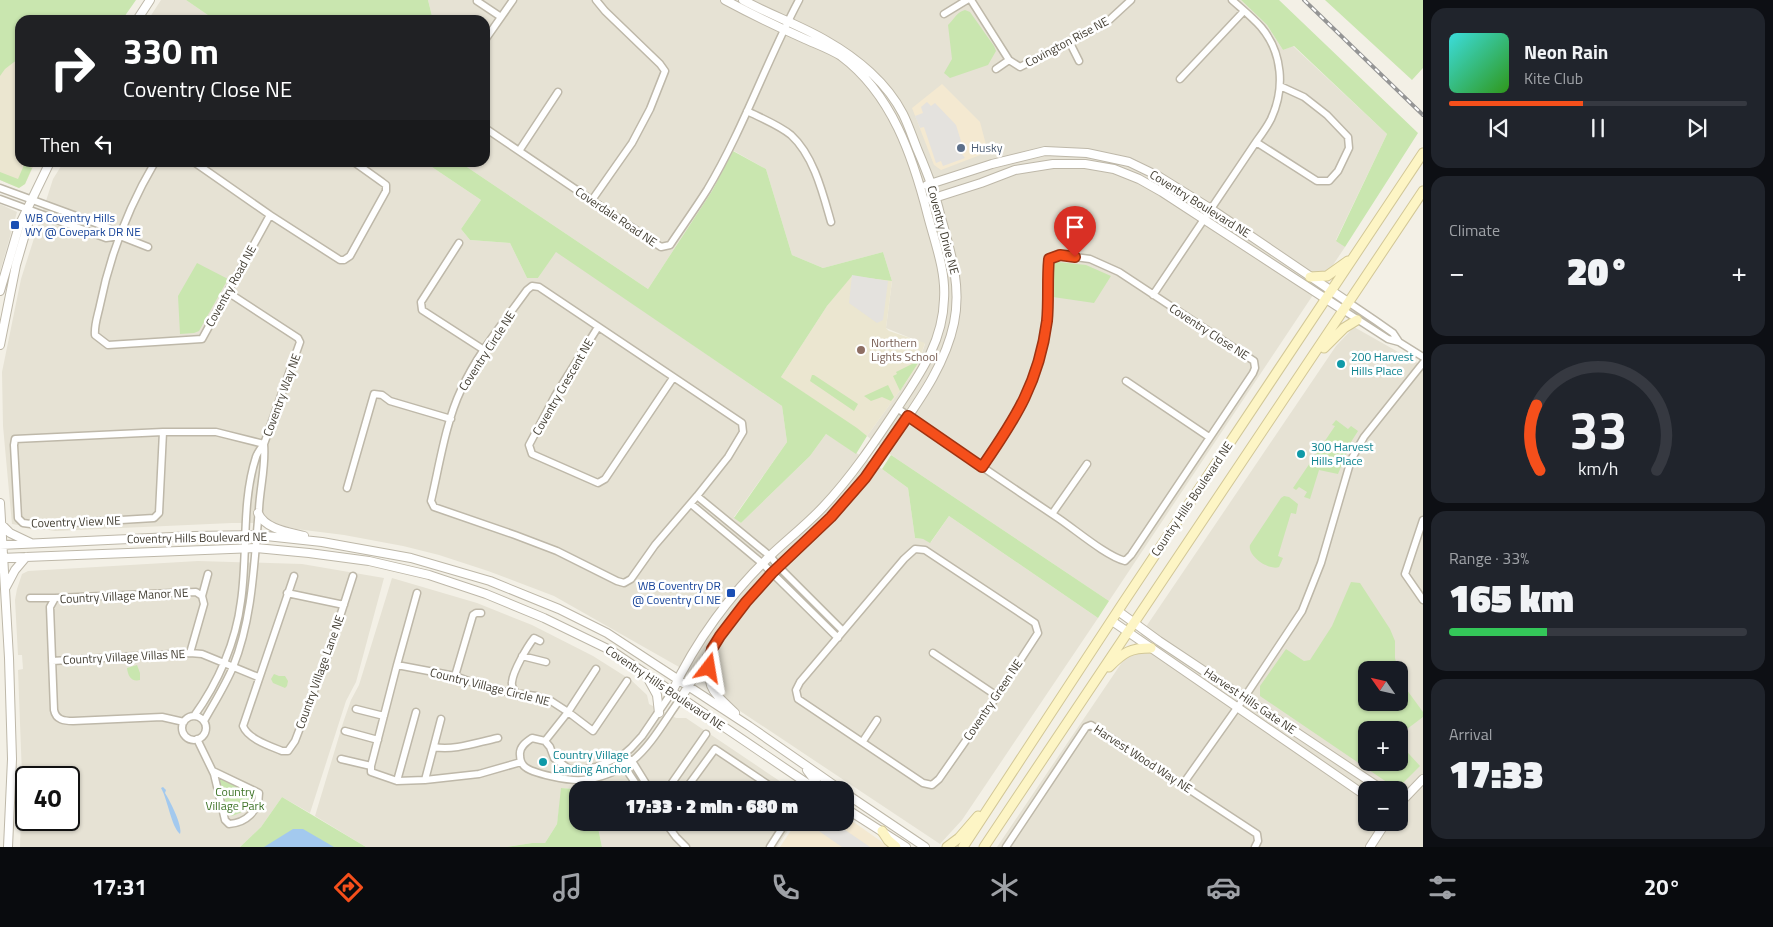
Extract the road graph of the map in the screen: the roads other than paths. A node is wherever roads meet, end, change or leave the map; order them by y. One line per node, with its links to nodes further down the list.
1 (150, 0): 14 (street)
2 (513, 0): 15 (street)
3 (596, 0): 45 (street)
4 (725, 0): 16 (street, Coventry Drive NE)
5 (743, 0): 16 (street, Coventry Drive NE)
6 (799, 0): 16 (street, Coverdale Road NE)
7 (967, 0): 13 (street)
8 (971, 0): 19 (street, Covington Rise NE)
9 (1131, 0): 18 (street, Covington Rise NE)
10 (1232, 0): 12 (street)
11 (477, 1): 15 (street)
12 (1244, 11): 22 (street); 23 (street)
13 (944, 14)
14 (140, 15)
15 (501, 16): 17 (street)
16 (786, 26): 25 (street, Coverdale Road NE); 26 (street, Coventry Drive NE); 27 (street, Coventry Drive NE)
17 (490, 32)
18 (1070, 43): 19 (street, Covington Rise NE); 20 (street)
19 (1009, 60): 21 (street)
20 (1079, 61)
21 (996, 69)
22 (1180, 79)
23 (1280, 86): 29 (street); 29 (street)
24 (558, 92): 30 (street)
25 (747, 111): 45 (street, Coverdale Road NE); 51 (street)
26 (907, 124): 27 (street); 38 (street, Coventry Drive NE)
27 (899, 127): 39 (street, Coventry Drive NE)
28 (490, 131): 30 (street, Coverdale Road NE)
29 (1256, 142): 48 (street)
30 (519, 151): 45 (street, Coverdale Road NE)
31 (1423, 153): 55 (main road, Country Hills Boulevard NE)
32 (992, 164): 37 (street); 38 (street, Coventry Boulevard NE); 48 (street, Coventry Boulevard NE)
33 (48, 167): 44 (street)
34 (152, 167): 52 (street, Coventry Road NE)
35 (201, 167): 49 (street)
36 (361, 167): 49 (street)
37 (997, 177): 42 (street, Coventry Boulevard NE); 50 (street, Coventry Boulevard NE)
38 (932, 184): 39 (street, Coventry Boulevard NE); 42 (street, Coventry Drive NE)
39 (920, 186): 46 (street, Coventry Drive NE)
40 (0, 188): 44 (street)
41 (1423, 191): 61 (main road, Country Hills Boulevard NE)
42 (936, 197): 46 (street, Coventry Boulevard NE); 73 (street, Coventry Drive NE)
43 (0, 199): 47 (street)
44 (32, 199): 47 (street); 52 (street)
45 (592, 200)
46 (924, 201): 72 (street, Coventry Drive NE)
47 (28, 209): 52 (street); 57 (street); 65 (street)
48 (1211, 209): 50 (street); 56 (street, Coventry Boulevard NE)
49 (270, 215): 58 (street, Coventry Road NE)
50 (1204, 219): 59 (street); 60 (street, Coventry Boulevard NE)
51 (831, 222)
52 (120, 236): 54 (street); 58 (street, Coventry Road NE)
53 (459, 243): 66 (street)
54 (148, 247)
55 (1356, 254): 56 (main road); 60 (main road, Country Hills Boulevard NE)
56 (1310, 277): 60 (street, Coventry Boulevard NE)
57 (0, 291)
58 (229, 293): 77 (street, Coventry Way NE)
59 (1153, 295): 76 (street, Coventry Close NE); 79 (street, Coventry Close NE)
60 (1328, 296): 61 (street, Coventry Boulevard NE); 112 (main road, Country Hills Boulevard NE)
61 (1346, 306): 62 (street); 64 (street); 69 (main road, Country Hills Boulevard NE)
62 (1357, 320): 64 (street); 69 (main road)
63 (598, 327): 66 (street, Coventry Circle NE); 70 (street, Coventry Circle NE); 70 (street, Coventry Crescent NE)
64 (1399, 342): 67 (street)
65 (0, 345)
66 (484, 350): 74 (street, Coventry Circle NE)
67 (1423, 358)
68 (1423, 363): 142 (street)
69 (1302, 373): 115 (main road, Country Hills Boulevard NE)
70 (673, 378): 81 (street, Coventry Circle NE)
71 (1126, 380): 76 (street)
72 (897, 408): 73 (street, Coventry Close NE); 95 (street, Coventry Drive NE)
73 (908, 416): 79 (street, Coventry Close NE); 99 (street, Coventry Drive NE)
74 (451, 419): 80 (street); 83 (street, Coventry Circle NE)
75 (163, 432): 75 (street, Coventry View NE); 77 (street, Coventry View NE)
76 (1209, 438): 85 (street, Coventry Close NE)
77 (264, 444): 84 (street, Coventry Way NE); 88 (street, Coventry Way NE)
78 (1087, 464): 85 (street)
79 (982, 467): 85 (street, Coventry Close NE)
80 (347, 488)
81 (697, 496): 83 (street, Coventry Circle NE); 95 (street)
82 (0, 503): 87 (street)
83 (691, 504): 98 (street)
84 (258, 513): 89 (street, Coventry Way NE); 90 (street)
85 (1052, 514)
86 (1423, 520): 110 (street)
87 (1, 524): 91 (street); 92 (street)
88 (246, 535): 89 (street, Coventry Hills Boulevard NE); 91 (street, Coventry Hills Boulevard NE); 93 (street, Coventry Way NE)
89 (257, 535): 90 (street, Coventry Hills Boulevard NE); 94 (street, Coventry Way NE)
90 (322, 542): 135 (street, Coventry Hills Boulevard NE)
91 (35, 544): 92 (street, Coventry Hills Boulevard NE)
92 (1, 545): 96 (street)
93 (244, 548): 94 (street, Coventry Hills Boulevard NE); 97 (street, Coventry Hills Boulevard NE); 126 (street, Coventry Way NE)
94 (256, 548): 129 (street, Coventry Way NE); 131 (street, Coventry Hills Boulevard NE)
95 (770, 556): 98 (street, Coventry Drive NE); 99 (street)
96 (1, 557): 97 (street, Coventry Hills Boulevard NE); 104 (street)
97 (26, 557): 104 (street)
98 (763, 564): 100 (street); 135 (street, Coventry Drive NE)
99 (778, 567): 100 (street, Coventry Drive NE); 116 (street)
100 (772, 573): 118 (street); 121 (street, Coventry Drive NE)
101 (208, 574): 107 (street, Country Village Manor NE)
102 (294, 576): 106 (street, Country Village Lane NE)
103 (353, 576): 111 (street, Country Village Lane NE)
104 (5, 589): 193 (street)
105 (417, 592): 128 (street)
106 (287, 593): 111 (street, Country Village Lane NE); 133 (street, Country Village Lane NE)
107 (202, 596): 109 (street, Country Village Manor NE); 122 (street, Country Village Manor NE)
108 (30, 598): 109 (street)
109 (55, 598): 125 (street, Country Village Manor NE)
110 (1423, 600)
111 (344, 605): 133 (street, Country Village Lane NE)
112 (1118, 611): 114 (main road, Country Hills Boulevard NE); 115 (street, Harvest Hills Gate NE)
113 (481, 613): 132 (street)
114 (1112, 621): 117 (street, Harvest Hills Gate NE); 184 (main road, Country Hills Boulevard NE)
115 (1134, 623): 117 (main road, Country Hills Boulevard NE); 142 (street, Harvest Hills Gate NE)
116 (843, 631): 118 (street, Coventry Green NE); 140 (street, Coventry Green NE)
117 (1128, 632): 120 (street, Harvest Hills Gate NE); 134 (main road, Country Hills Boulevard NE)
118 (838, 638): 161 (street, Coventry Green NE)
119 (540, 641): 124 (street)
120 (1151, 648): 134 (main road); 143 (street, Harvest Hills Gate NE)
121 (712, 649): 137 (street, Coventry Drive NE); 154 (street)
122 (190, 653): 125 (street, Country Village Villas NE); 126 (street, Country Village Villas NE)
123 (933, 653): 140 (street)
124 (522, 656): 127 (street); 139 (street)
125 (52, 661): 153 (street, Country Village Manor NE)
126 (224, 662): 129 (street, Country Village Villas NE); 148 (street, Coventry Way NE)
127 (546, 662)
128 (397, 665): 132 (street, Country Village Circle NE); 149 (street)
129 (233, 667): 133 (street); 152 (street, Coventry Way NE)
130 (596, 669): 146 (street)
131 (644, 672): 138 (street, Coventry Hills Boulevard NE); 147 (street)
132 (455, 676): 139 (street, Country Village Circle NE)
133 (258, 677)
134 (1097, 679): 201 (main road, Country Hills Boulevard NE)
135 (678, 680): 137 (street, Coventry Hills Boulevard NE); 138 (street, Coventry Drive NE)
136 (627, 681): 146 (street)
137 (688, 687): 141 (street, Coventry Drive NE); 154 (street, Coventry Hills Boulevard NE)
138 (672, 692): 141 (street, Coventry Hills Boulevard NE); 147 (street)
139 (516, 693): 146 (street, Country Village Circle NE)
140 (997, 696): 161 (street, Coventry Green NE)
141 (681, 698): 165 (street); 178 (street, Coventry Hills Boulevard NE)
142 (1244, 698): 143 (street); 181 (street, Harvest Hills Gate NE)
143 (1237, 708): 183 (street); 185 (street, Harvest Hills Gate NE)
144 (356, 709): 149 (street)
145 (416, 712): 182 (street)
146 (568, 712): 160 (street, Country Village Circle NE)
147 (659, 712): 163 (street)
148 (194, 716): 152 (street); 153 (street)
149 (384, 716): 159 (street)
150 (441, 719): 162 (street)
151 (877, 720): 161 (street)
152 (204, 721): 158 (street)
153 (184, 722): 158 (street)
154 (749, 726): 166 (street, Coventry Hills Boulevard NE)
155 (345, 731): 159 (street)
156 (706, 734): 175 (street)
157 (498, 738): 162 (street)
158 (197, 739): 170 (street)
159 (378, 740): 168 (street)
160 (545, 741): 163 (street); 167 (street)
161 (863, 741)
162 (434, 747): 172 (street)
163 (623, 756): 165 (street); 169 (street)
164 (341, 759): 168 (street)
165 (632, 761): 169 (street); 174 (street)
166 (800, 761): 179 (street); 180 (street, Coventry Hills Boulevard NE)
167 (521, 762): 169 (street); 172 (street)
168 (370, 766): 182 (street)
169 (624, 766): 173 (street)
170 (213, 771): 170 (street)
171 (1423, 779): 186 (street)
172 (425, 780): 182 (street)
173 (634, 781)
174 (644, 781)
175 (673, 781)
176 (692, 781): 177 (street)
177 (763, 781)
178 (804, 781)
179 (815, 781)
180 (828, 781)
181 (1369, 781)
182 (397, 782)
183 (1183, 784): 202 (street, Harvest Wood Way NE); 203 (street, Harvest Wood Way NE)
184 (1000, 791): 199 (main road); 200 (main road, Country Hills Boulevard NE)
185 (1358, 791)
186 (1408, 794)
187 (854, 799): 198 (street)
188 (854, 814): 191 (street)
189 (672, 831): 194 (street)
190 (780, 831): 195 (street)
191 (882, 831): 196 (main road); 197 (street)
192 (1380, 831): 204 (street)
193 (8, 847)
194 (686, 847)
195 (770, 847)
196 (896, 847)
197 (906, 847)
198 (925, 847)
199 (947, 847)
200 (963, 847)
201 (984, 847)
202 (1006, 847)
203 (1255, 847)
204 (1370, 847)

